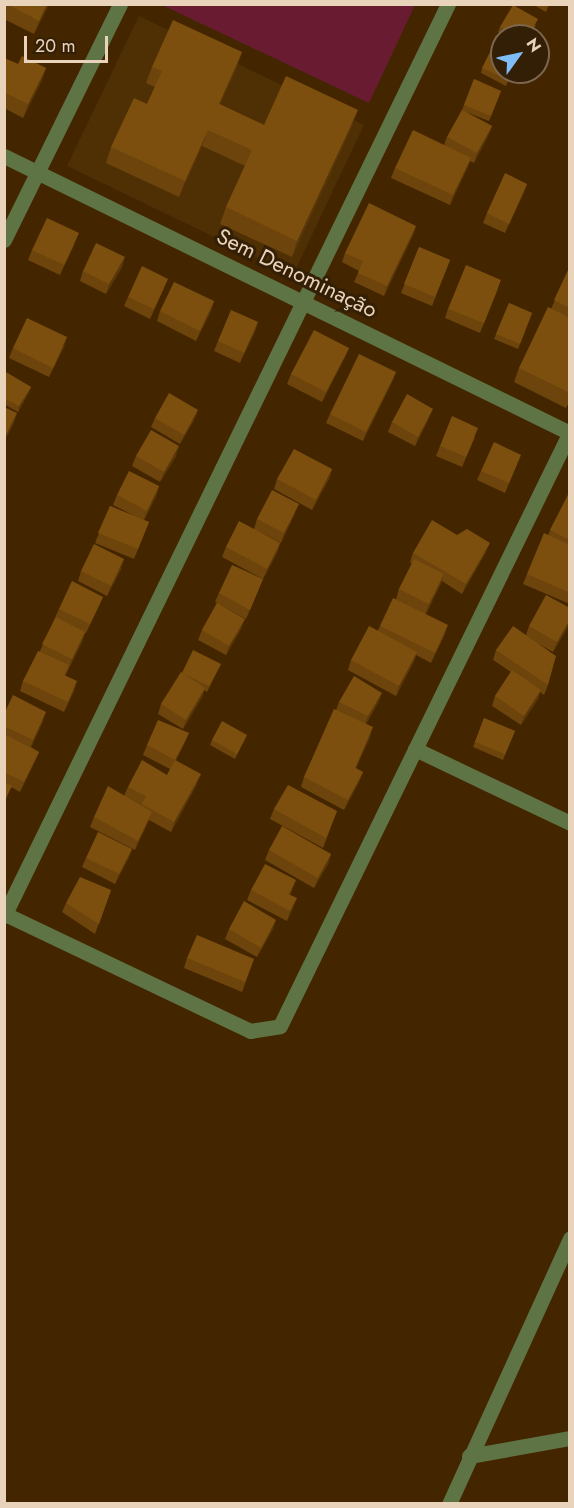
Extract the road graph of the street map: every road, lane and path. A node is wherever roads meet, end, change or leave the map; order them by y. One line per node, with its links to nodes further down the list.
1 (120, 4): 4 (street)
2 (448, 4): 6 (street)
3 (4, 156): 4 (street, Sem Denominação)
4 (38, 172): 5 (street); 6 (street, Sem Denominação)
5 (4, 240)
6 (303, 301): 7 (street, Sem Denominação); 10 (street)
7 (569, 433): 8 (street)
8 (415, 749): 9 (street); 10 (street)
9 (570, 823)
10 (5, 915)
11 (570, 1238): 13 (street)
12 (570, 1438): 13 (street)
13 (469, 1456): 14 (street)
14 (449, 1503)

